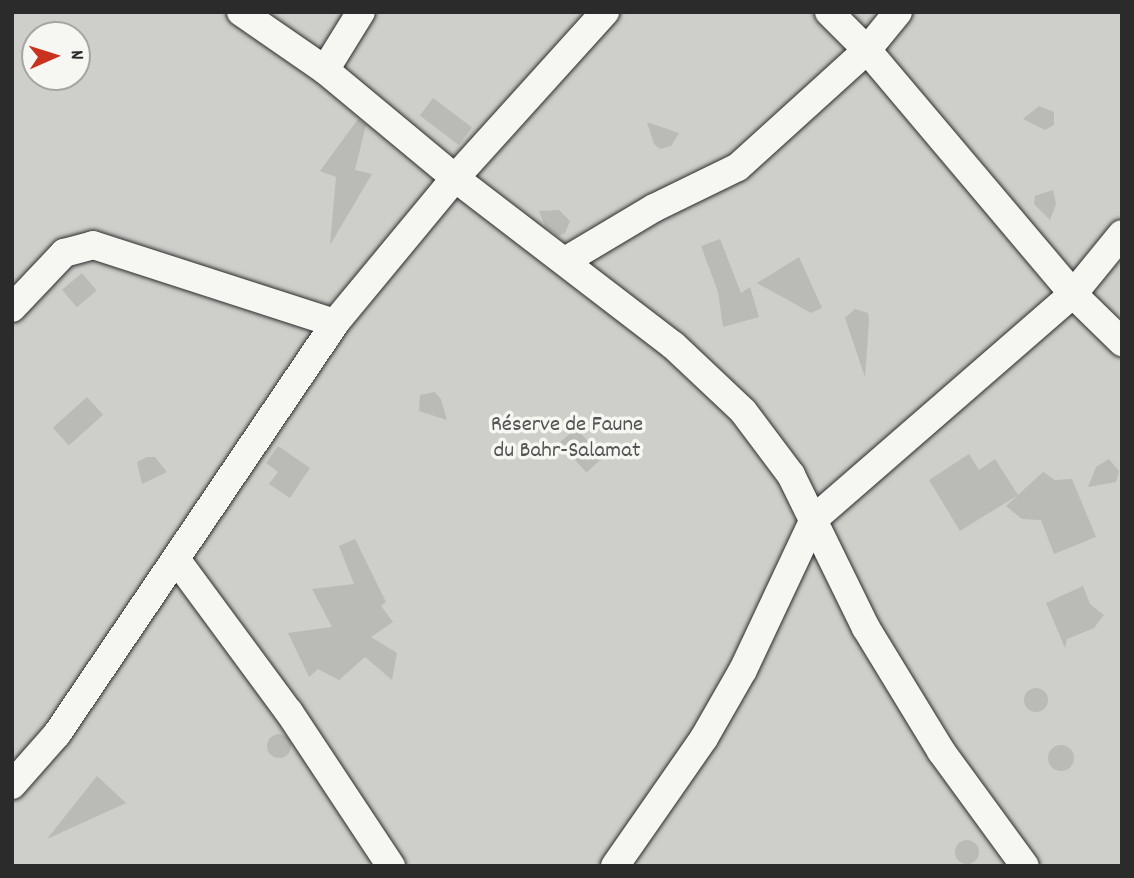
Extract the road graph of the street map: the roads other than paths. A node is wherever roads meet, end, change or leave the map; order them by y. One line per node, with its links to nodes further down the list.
1 (241, 12): 7 (street)
2 (361, 12): 7 (street)
3 (605, 12): 8 (street)
4 (829, 12): 6 (street)
5 (898, 12): 6 (street)
6 (867, 50): 10 (street); 11 (street)
7 (325, 70): 8 (street)
8 (456, 178): 10 (street); 13 (street)
9 (1122, 234): 11 (street)
10 (565, 261): 15 (street)
11 (1073, 294): 14 (street); 15 (street)
12 (12, 308): 13 (street)
13 (335, 323): 16 (street)
14 (1122, 342)
15 (814, 519): 19 (street); 20 (street)
16 (176, 559): 17 (street); 18 (street)
17 (12, 785)
18 (391, 866)
19 (615, 866)
20 (1025, 866)

